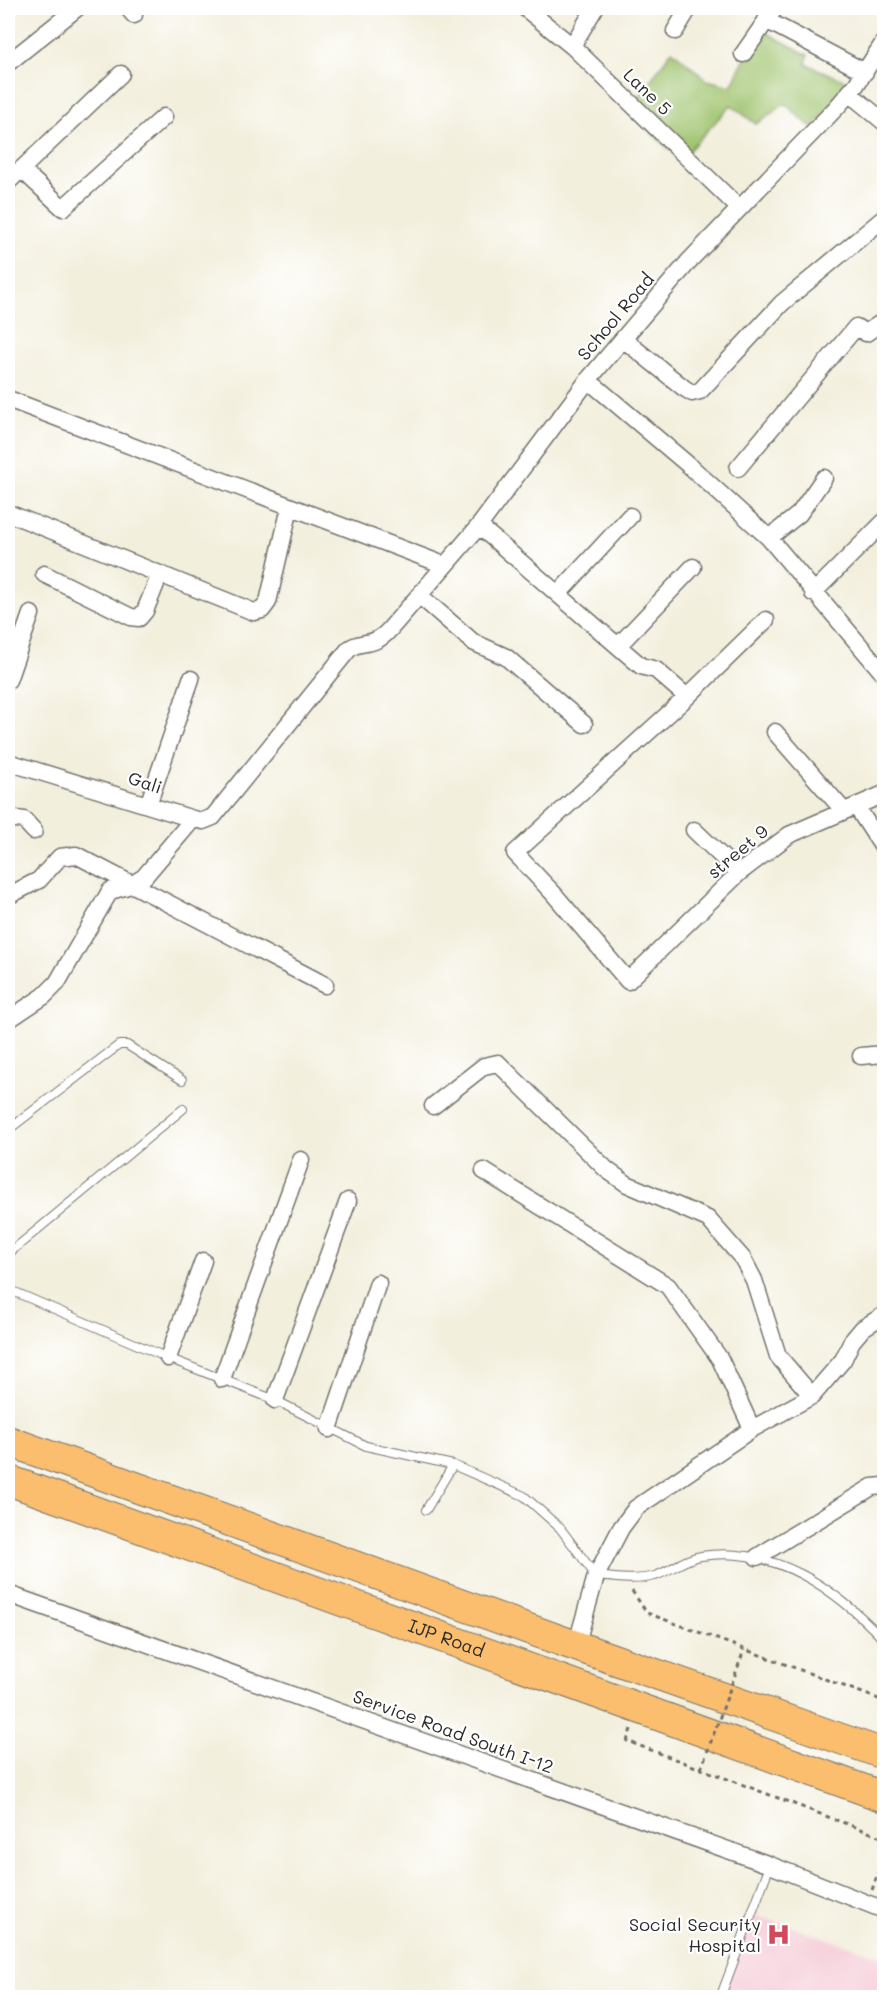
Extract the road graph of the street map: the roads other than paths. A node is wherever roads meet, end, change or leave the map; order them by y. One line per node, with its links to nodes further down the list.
1 (77, 8): 10 (street)
2 (525, 8): 8 (street, Lane 5)
3 (594, 8): 8 (street)
4 (689, 8): 6 (street)
5 (771, 14): 9 (street); 11 (street)
6 (675, 31)
7 (884, 44): 11 (street, School Road)
8 (572, 46): 18 (street, Lane 5)
9 (743, 54)
10 (8, 63)
11 (865, 72): 13 (street, School Road)
12 (121, 74): 16 (street)
13 (849, 93): 15 (street); 18 (street, School Road)
14 (164, 117): 16 (street)
15 (885, 122)
16 (21, 169): 17 (street)
17 (8, 182)
18 (740, 208): 21 (street, School Road)
19 (885, 218): 21 (street)
20 (885, 321): 24 (street)
21 (623, 339): 22 (street, School Road)
22 (588, 380): 30 (street, School Road); 31 (street)
23 (8, 399): 26 (street)
24 (738, 468)
25 (824, 478): 31 (street)
26 (290, 507): 32 (street); 35 (street)
27 (8, 513): 35 (street)
28 (630, 516): 37 (street)
29 (885, 522): 36 (street)
30 (479, 526): 32 (street, School Road); 37 (street)
31 (769, 538): 36 (street)
32 (444, 566): 38 (street, School Road)
33 (693, 567): 41 (street)
34 (44, 574): 35 (street)
35 (160, 574)
36 (813, 592): 42 (street)
37 (558, 594): 41 (street)
38 (419, 595): 46 (street); 53 (street, School Road)
39 (32, 614): 44 (street)
40 (766, 620): 45 (street)
41 (618, 646): 45 (street)
42 (885, 674)
43 (191, 679): 50 (street)
44 (8, 680)
45 (687, 697): 57 (street, street 9)
46 (584, 724)
47 (775, 732): 51 (street)
48 (8, 762): 50 (street, Gali)
49 (885, 794): 51 (street, street 9)
50 (148, 805): 53 (street, Gali)
51 (850, 809): 56 (street); 57 (street, street 9)
52 (8, 818): 55 (street)
53 (194, 819): 58 (street)
54 (694, 830): 57 (street)
55 (34, 831)
56 (885, 849)
57 (739, 873)
58 (131, 885): 59 (street); 60 (street); 61 (street)
59 (8, 896)
60 (325, 985)
61 (8, 1020)
62 (885, 1054): 63 (street)
63 (861, 1056)
64 (182, 1080): 67 (lane)
65 (433, 1106): 78 (street)
66 (183, 1109): 71 (lane)
67 (8, 1130)
68 (302, 1160): 77 (street)
69 (484, 1171): 81 (street)
70 (348, 1201): 79 (street)
71 (8, 1254)
72 (203, 1261): 76 (street)
73 (378, 1283): 80 (street)
74 (8, 1289): 76 (lane)
75 (885, 1315): 78 (street)
76 (168, 1358): 77 (lane)
77 (222, 1379): 79 (lane)
78 (812, 1396): 81 (street)
79 (274, 1400): 80 (lane)
80 (329, 1429): 83 (lane)
81 (752, 1429): 88 (street)
82 (8, 1440): 91 (highway, IJP Road)
83 (453, 1465): 86 (lane); 88 (lane)
84 (8, 1480): 93 (highway, IJP Road)
85 (885, 1486): 87 (street)
86 (426, 1510)
87 (757, 1557): 88 (lane); 90 (lane)
88 (596, 1576): 91 (street)
89 (8, 1594): 94 (street, Service Road South I-12)
90 (885, 1640)
91 (576, 1646): 92 (highway, IJP Road)
92 (885, 1754)
93 (885, 1797)
94 (770, 1865): 95 (street, Service Road South I-12); 96 (lane)
95 (885, 1910)
96 (720, 1998)

